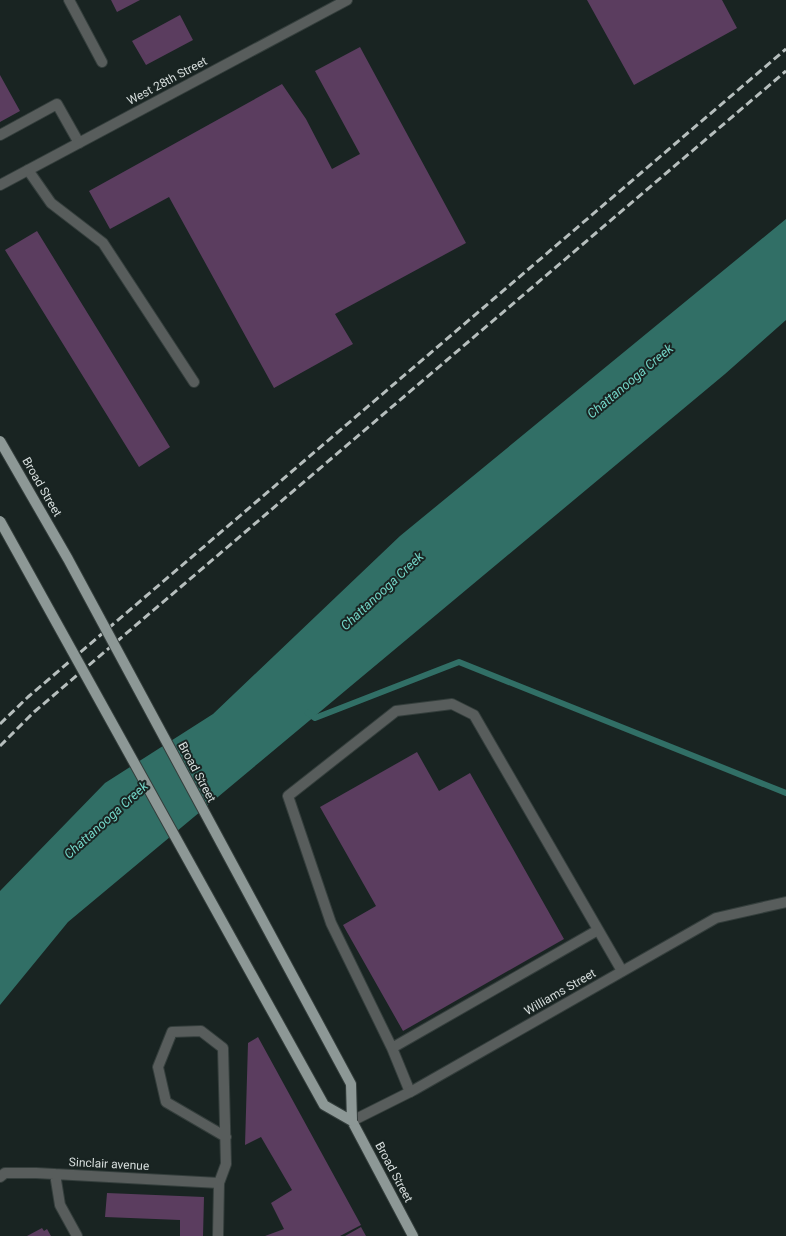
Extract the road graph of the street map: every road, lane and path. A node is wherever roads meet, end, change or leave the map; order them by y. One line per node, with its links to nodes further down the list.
1 (69, 0): 3 (street)
2 (346, 0): 5 (street, West 28th Street)
3 (102, 62)
4 (0, 135): 5 (street)
5 (79, 143): 6 (street, West 28th Street)
6 (28, 170): 7 (street, West 28th Street); 8 (street)
7 (0, 185)
8 (194, 382)
9 (0, 440): 16 (main road, Broad Street, bridge)
10 (0, 522): 16 (main road, bridge)
11 (786, 902): 13 (street, Williams Street)
12 (598, 930): 13 (street); 14 (street); 14 (street)
13 (622, 971): 15 (street, Williams Street)
14 (392, 1048): 15 (street)
15 (410, 1092): 16 (street, Williams Street)
16 (352, 1121): 23 (main road, Broad Street)
17 (226, 1137): 17 (street); 20 (street)
18 (56, 1174): 19 (street, Sinclair avenue); 20 (street, Sinclair avenue); 21 (street)
19 (0, 1177)
20 (219, 1183): 22 (street)
21 (77, 1236)
22 (218, 1236)
23 (413, 1236)

